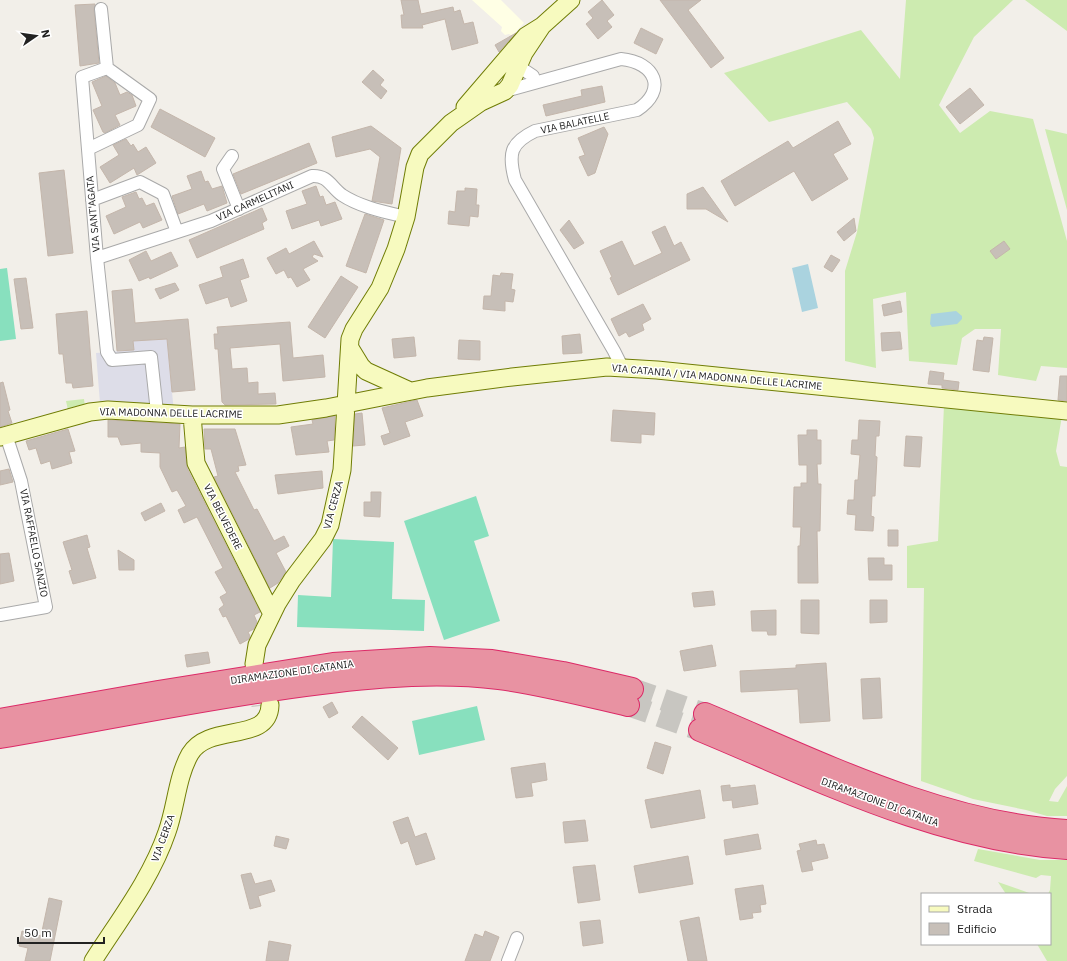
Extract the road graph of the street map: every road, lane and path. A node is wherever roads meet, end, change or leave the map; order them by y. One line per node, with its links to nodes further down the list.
1 (571, 0): 3 (main road)
2 (101, 9): 5 (street)
3 (542, 26): 4 (main road); 6 (main road)
4 (521, 60): 6 (street); 7 (street); 8 (main road)
5 (107, 68): 10 (street, VIA SANT'AGATA); 10 (street)
6 (496, 69): 9 (main road)
7 (546, 79): 8 (street, VIA BALATELLE); 17 (street, VIA BALATELLE)
8 (505, 91): 9 (main road)
9 (451, 123): 14 (main road, VIA CERZA)
10 (88, 149): 12 (street, VIA SANT'AGATA)
11 (232, 156): 13 (street)
12 (92, 200): 15 (street); 16 (street, VIA SANT'AGATA)
13 (238, 209): 14 (street, VIA CARMELITANI); 15 (street, VIA CARMELITANI)
14 (406, 217): 18 (main road, VIA CERZA)
15 (177, 232): 16 (street, VIA CARMELITANI)
16 (97, 258): 23 (street, VIA SANT'AGATA)
17 (622, 368): 19 (main road, VIA CATANIA / VIA MADONNA DELLE LACRIME); 22 (main road, VIA CATANIA / VIA MADONNA DELLE LACRIME)
18 (357, 370): 19 (main road); 20 (main road); 21 (main road, VIA CERZA)
19 (410, 391): 20 (main road, VIA CATANIA / VIA MADONNA DELLE LACRIME)
20 (366, 401): 21 (main road, VIA CATANIA / VIA MADONNA DELLE LACRIME)
21 (345, 405): 24 (main road, VIA MADONNA DELLE LACRIME); 26 (main road, VIA CERZA)
22 (1067, 411)
23 (156, 412): 24 (main road, VIA MADONNA DELLE LACRIME); 25 (main road, VIA MADONNA DELLE LACRIME)
24 (192, 415): 26 (main road, VIA BELVEDERE)
25 (3, 436): 27 (street, VIA RAFFAELLO SANZIO)
26 (272, 614): 28 (main road, VIA CERZA)
27 (0, 615)
28 (259, 664)
29 (265, 705): 35 (main road, VIA CERZA)
30 (0, 720): 31 (highway, DIRAMAZIONE DI CATANIA)
31 (0, 737)
32 (1067, 831): 33 (highway, DIRAMAZIONE DI CATANIA)
33 (1067, 848)
34 (517, 938): 36 (street)
35 (93, 961)
36 (508, 961)

